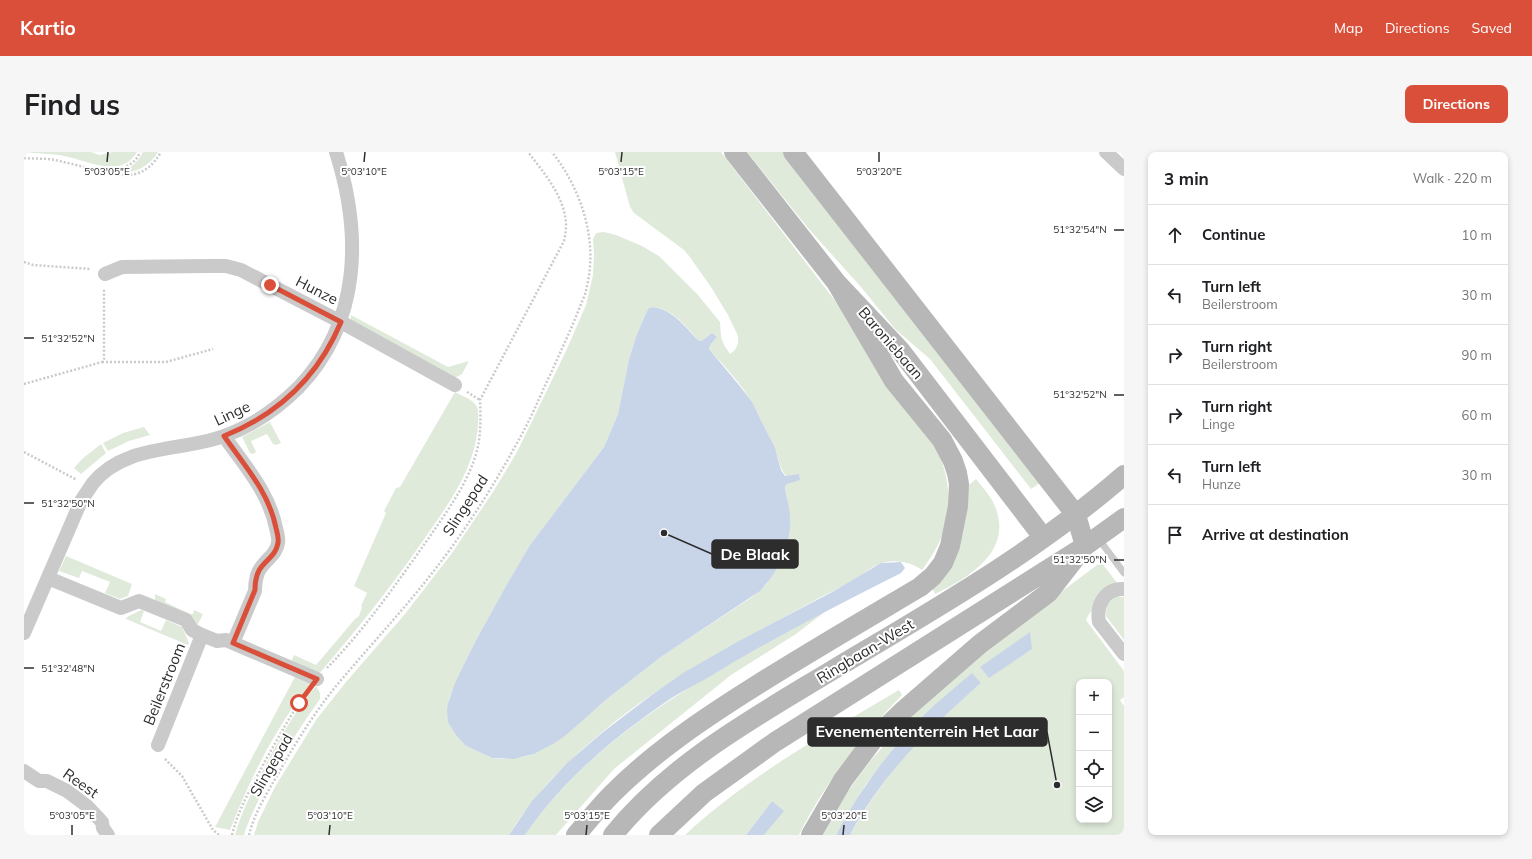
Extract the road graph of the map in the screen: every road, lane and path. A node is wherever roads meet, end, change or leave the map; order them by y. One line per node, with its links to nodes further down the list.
1 (140, 152): 11 (path)
2 (161, 152): 11 (path)
3 (336, 152): 15 (street, Linge)
4 (528, 152): 35 (path)
5 (552, 152): 41 (path, Slingepad)
6 (734, 152): 14 (main road, Baroniebaan)
7 (794, 152): 24 (main road)
8 (1106, 152): 10 (street)
9 (24, 158): 11 (path)
10 (1124, 169)
11 (100, 171)
12 (24, 262): 13 (path)
13 (105, 274): 15 (street, Hunze); 17 (path)
14 (836, 282): 26 (main road, Baroniebaan); 42 (main road)
15 (341, 322): 19 (street, Hunze); 20 (street, Linge)
16 (213, 349): 17 (path)
17 (102, 362): 18 (path)
18 (24, 384)
19 (455, 385)
20 (224, 436): 23 (street, Linge); 33 (street)
21 (24, 452): 23 (path)
22 (1124, 475): 24 (main road, Ringbaan-West)
23 (89, 490): 29 (street, Linge)
24 (1076, 515): 26 (main road, Ringbaan-West); 27 (main road)
25 (1124, 518): 27 (main road, Ringbaan-West)
26 (1043, 537): 27 (main road); 43 (main road, Ringbaan-West)
27 (1091, 541): 28 (lane); 44 (main road, Ringbaan-West); 45 (main road)
28 (1124, 573)
29 (48, 578): 31 (street, Linge); 32 (street, Beilerstroom)
30 (1124, 589): 34 (street)
31 (24, 632)
32 (202, 635): 33 (street, Beilerstroom); 36 (street, Beilerstroom)
33 (233, 643): 35 (street, Beilerstroom)
34 (1124, 654)
35 (317, 679): 40 (path)
36 (158, 745): 39 (path)
37 (24, 771): 38 (street, Reest)
38 (108, 835)
39 (219, 835)
40 (232, 835)
41 (249, 835)
42 (576, 835)
43 (613, 835)
44 (659, 835)
45 (812, 835)

